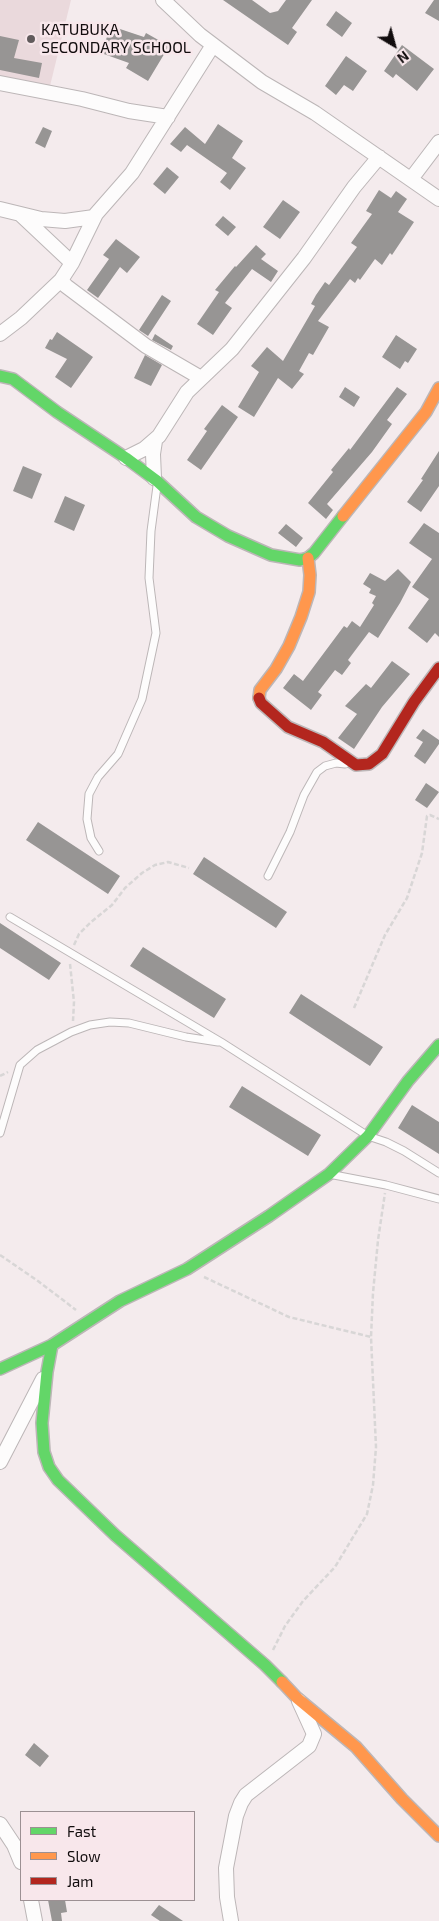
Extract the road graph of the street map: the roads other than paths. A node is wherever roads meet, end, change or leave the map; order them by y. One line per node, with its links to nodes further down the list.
1 (163, 0): 2 (street)
2 (214, 45): 4 (street); 6 (street)
3 (0, 83): 4 (street)
4 (168, 117): 11 (street)
5 (439, 142): 7 (street)
6 (379, 157): 7 (street); 16 (street)
7 (411, 179): 8 (street)
8 (439, 199)
9 (0, 209): 10 (street)
10 (20, 214): 11 (street); 12 (street)
11 (94, 217): 12 (street)
12 (72, 263): 13 (street)
13 (60, 280): 14 (street); 16 (street)
14 (0, 334)
15 (0, 376): 19 (street)
16 (201, 378): 18 (street)
17 (439, 388): 21 (street)
18 (155, 441): 19 (street); 20 (street)
19 (126, 458): 20 (street)
20 (156, 480): 21 (street); 24 (lane)
21 (308, 558): 23 (street)
22 (439, 668): 23 (street)
23 (356, 765): 25 (lane)
24 (99, 850)
25 (268, 876)
26 (10, 917): 27 (lane)
27 (221, 1042): 29 (lane); 30 (lane)
28 (439, 1045): 30 (street)
29 (0, 1134)
30 (368, 1136): 31 (lane); 32 (street)
31 (439, 1173)
32 (328, 1174): 33 (lane); 34 (street)
33 (439, 1199)
34 (52, 1346): 35 (street); 36 (street)
35 (0, 1369)
36 (47, 1372): 37 (street); 38 (street)
37 (0, 1462)
38 (298, 1698): 40 (street); 45 (street)
39 (0, 1824): 41 (street)
40 (439, 1836)
41 (4, 1840): 42 (street)
42 (20, 1860)
43 (31, 1901): 44 (street)
44 (35, 1921)
45 (231, 1921)

